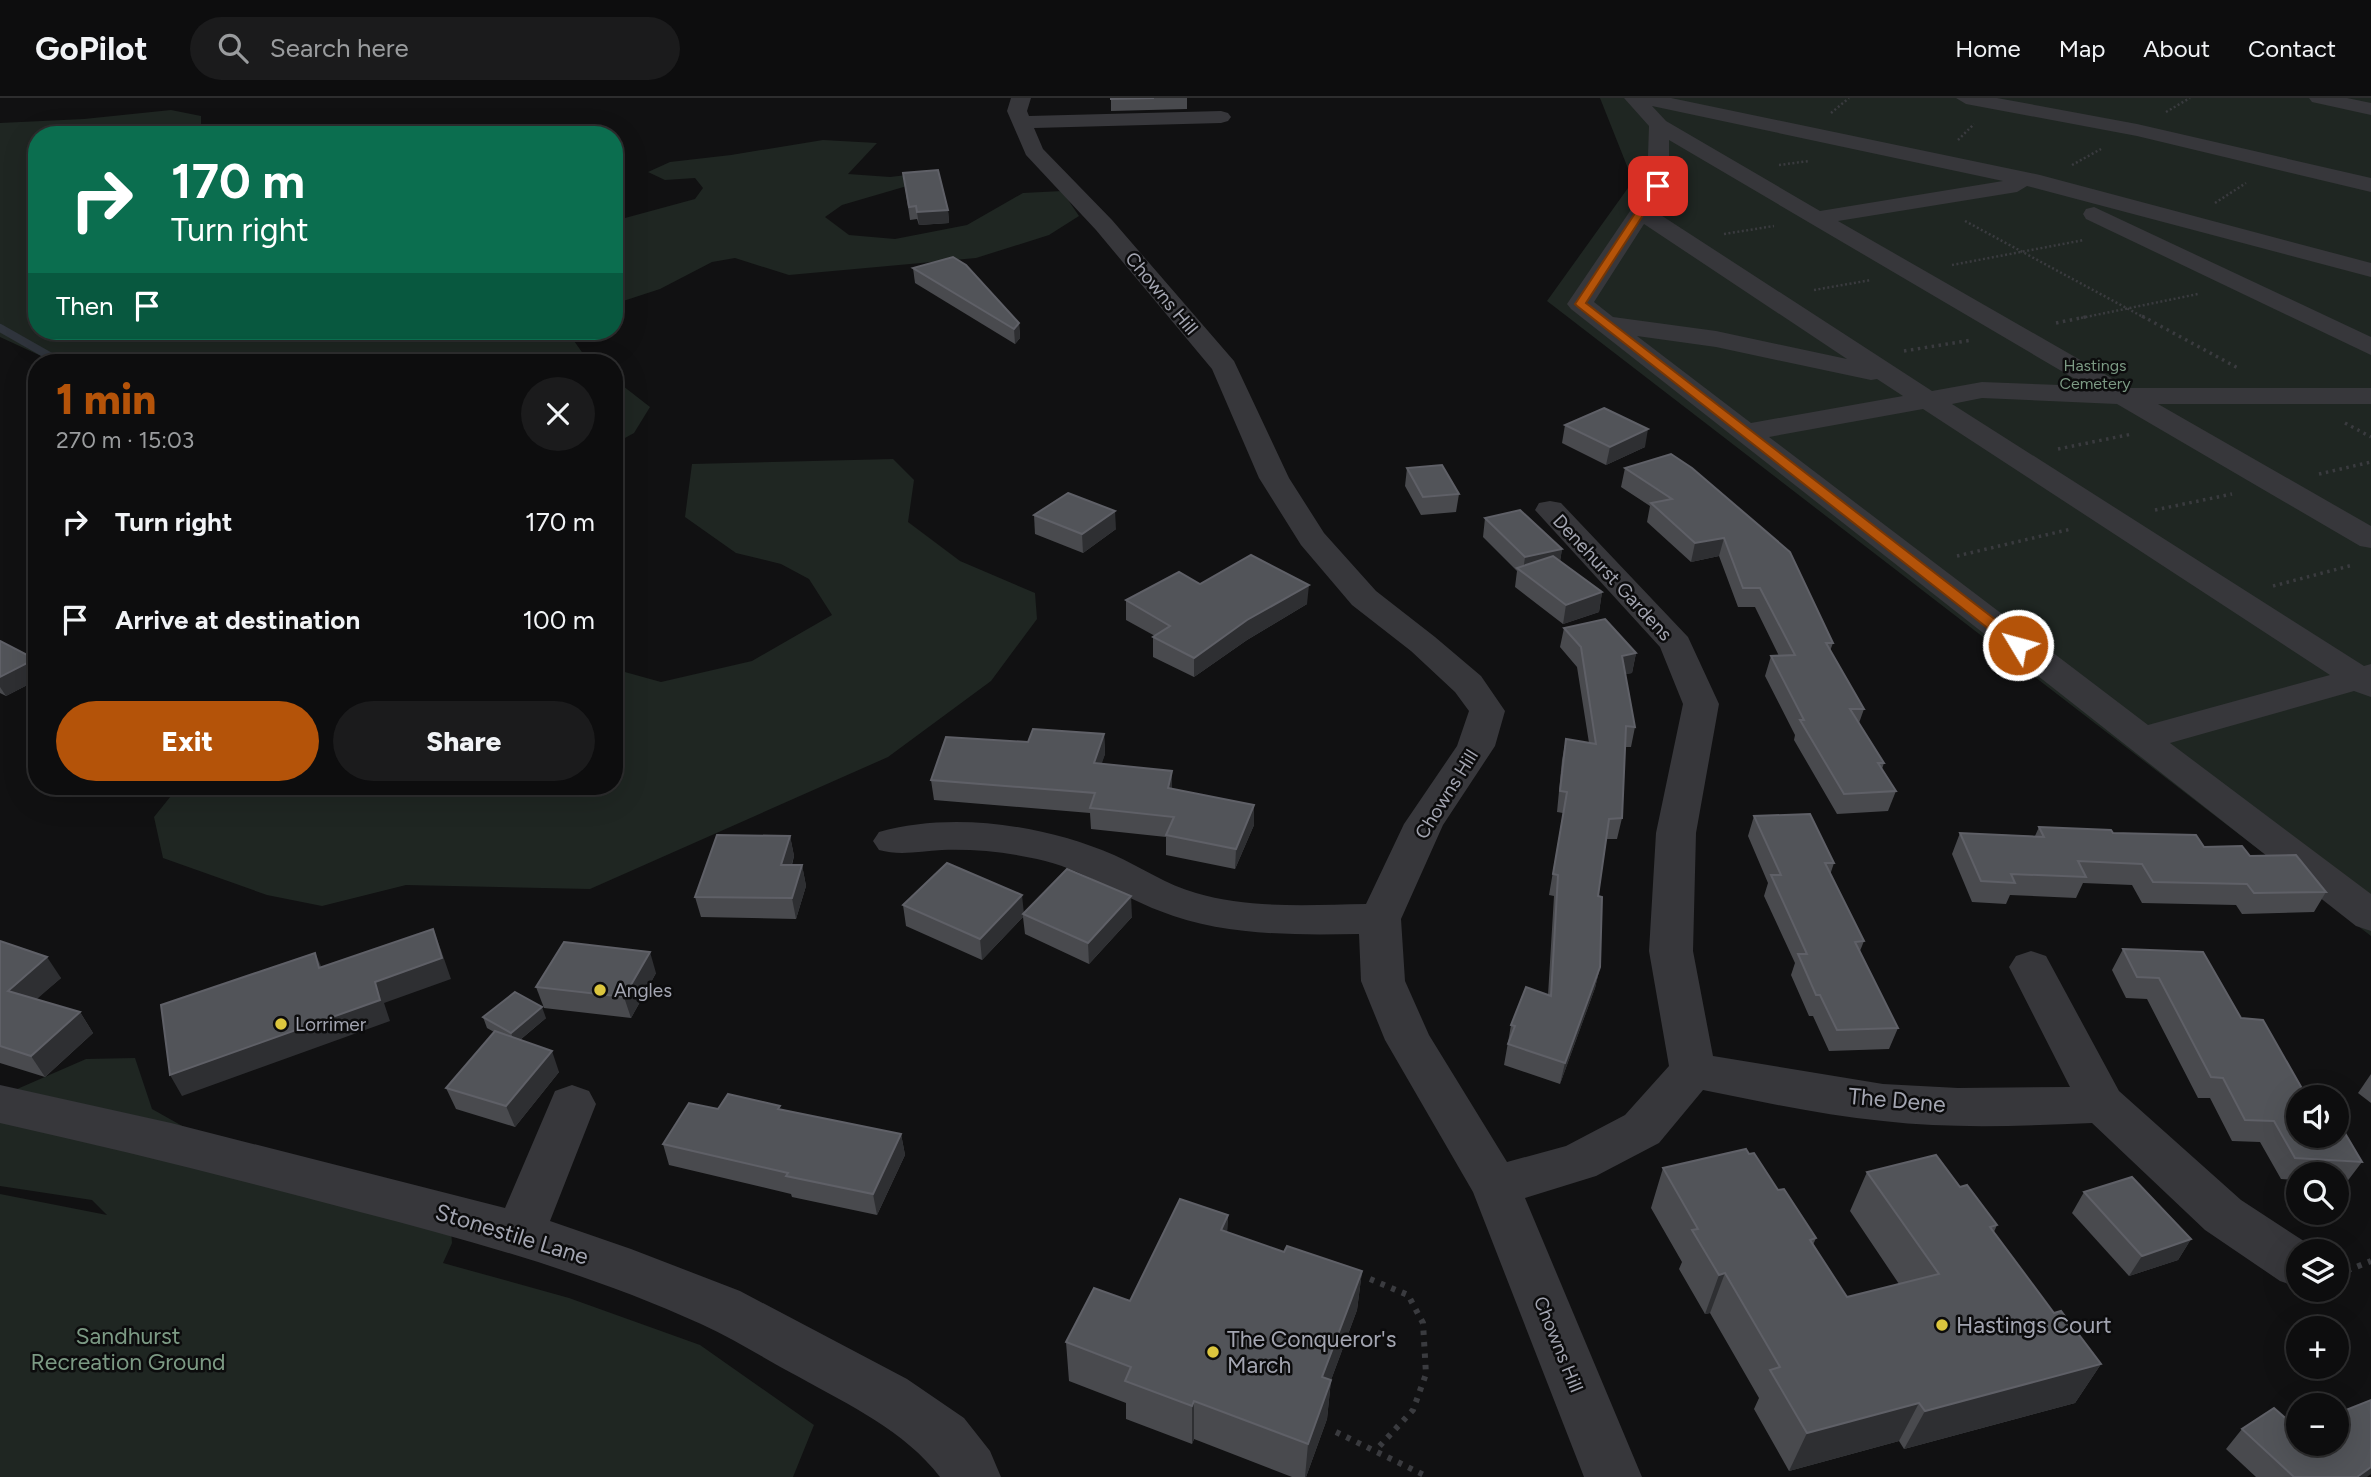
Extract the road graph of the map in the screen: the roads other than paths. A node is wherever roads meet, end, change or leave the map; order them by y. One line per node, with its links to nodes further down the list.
1 (1634, 98): 6 (street)
2 (1966, 98): 9 (street)
3 (2319, 98): 4 (street)
4 (2371, 109)
5 (1021, 110): 7 (street); 26 (street, Chowns Hill)
6 (1651, 111): 8 (street); 10 (street); 11 (street)
7 (1221, 117)
8 (2034, 183): 11 (street); 12 (street); 14 (street)
9 (2371, 185)
10 (1642, 212): 13 (street); 15 (street)
11 (1818, 218): 16 (street)
12 (2371, 270)
13 (1605, 324): 15 (street); 19 (street)
14 (2371, 347)
15 (1895, 377): 18 (street)
16 (2125, 396): 17 (street); 18 (street); 21 (street)
17 (2371, 396)
18 (1930, 400): 19 (street); 22 (street)
19 (1746, 433): 23 (street)
20 (1550, 510): 28 (street, Denehurst Gardens)
21 (2371, 540)
22 (2368, 680): 23 (street)
23 (2141, 739): 25 (street)
24 (893, 841): 26 (street)
25 (2371, 916)
26 (1380, 919): 32 (street, Chowns Hill)
27 (2031, 967): 31 (street)
28 (1693, 1069): 31 (street, The Dene); 32 (street)
29 (0, 1104): 33 (street, Stonestile Lane)
30 (572, 1104): 33 (street)
31 (2102, 1104): 34 (street)
32 (1495, 1186): 36 (street, Chowns Hill)
33 (520, 1233): 35 (street, Stonestile Lane)
34 (2286, 1257)
35 (972, 1477)
36 (1613, 1477)

